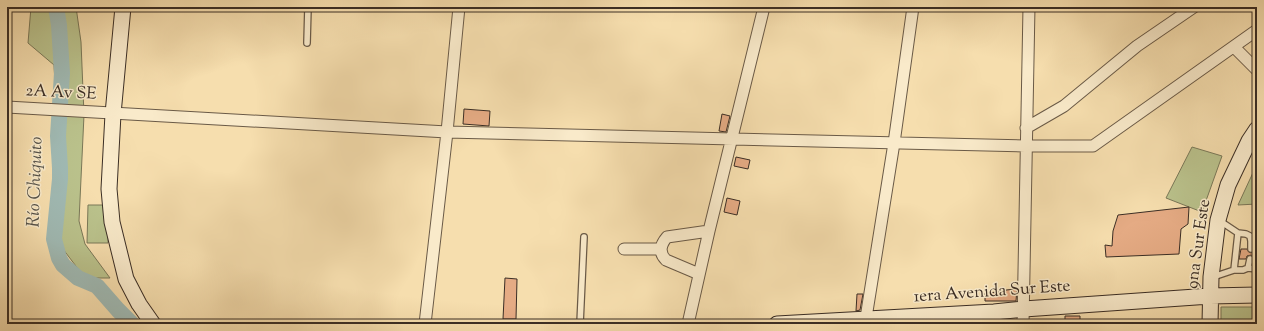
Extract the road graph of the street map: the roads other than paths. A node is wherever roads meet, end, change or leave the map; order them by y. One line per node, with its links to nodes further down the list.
1 (124, 7): 13 (street)
2 (308, 7): 9 (lane)
3 (459, 7): 16 (street)
4 (764, 7): 17 (street)
5 (913, 7): 18 (street)
6 (1028, 7): 14 (street)
7 (1194, 7): 14 (street)
8 (1257, 30): 10 (street, 2A Av SE)
9 (307, 43)
10 (1234, 47): 11 (street); 19 (street, 2A Av SE)
11 (1257, 70)
12 (7, 107): 13 (street, 2A Av SE)
13 (113, 114): 16 (street, 2A Av SE); 38 (street)
14 (1026, 128): 19 (street)
15 (1257, 129): 20 (street, 9na Sur Este)
16 (447, 132): 17 (street, 2A Av SE); 39 (street)
17 (731, 139): 18 (street, 2A Av SE); 21 (street)
18 (894, 143): 19 (street, 2A Av SE); 37 (street)
19 (1025, 146): 35 (street)
20 (1218, 220): 22 (lane); 32 (street, 9na Sur Este)
21 (708, 231): 25 (street); 31 (street)
22 (1238, 233): 26 (lane); 30 (lane)
23 (584, 238): 40 (lane)
24 (624, 249): 25 (street)
25 (661, 249): 31 (street)
26 (1251, 249)
27 (1250, 259): 28 (lane)
28 (1248, 268): 29 (lane); 30 (lane)
29 (1257, 269)
30 (1234, 270): 32 (lane)
31 (699, 274): 41 (street)
32 (1211, 277): 34 (street, 9na Sur Este)
33 (1257, 295): 34 (street, 1era Avenida Sur Este)
34 (1210, 296): 35 (street, 1era Avenida Sur Este); 44 (street, 9na Sur Este)
35 (1024, 309): 36 (street, 1era Avenida Sur Este); 43 (street)
36 (994, 318): 37 (street, 1era Avenida Sur Este)
37 (866, 322): 42 (street, 1era Avenida Sur Este)
38 (153, 324)
39 (425, 324)
40 (580, 324)
41 (688, 324)
42 (777, 324)
43 (1023, 324)
44 (1210, 324)

